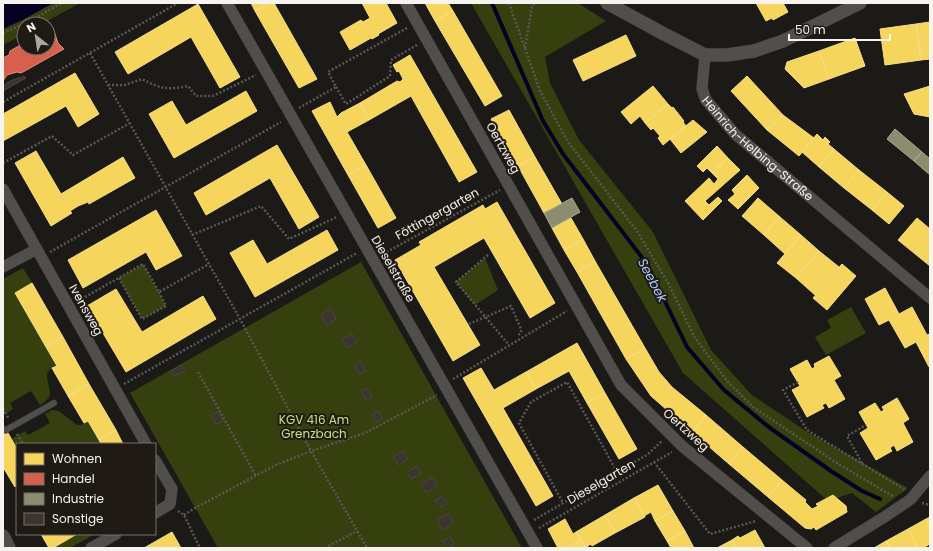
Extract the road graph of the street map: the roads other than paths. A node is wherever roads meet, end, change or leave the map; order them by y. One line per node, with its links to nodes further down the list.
1 (227, 3): 20 (street, Dieselstraße)
2 (406, 3): 21 (street, Oertzweg)
3 (607, 3): 5 (street)
4 (860, 3): 5 (street)
5 (705, 55): 9 (street, Heinrich-Helbing-Straße)
6 (3, 189): 7 (street, Ivensweg)
7 (39, 253): 8 (street); 12 (street, Ivensweg)
8 (3, 267)
9 (930, 298)
10 (54, 403): 11 (lane)
11 (6, 430)
12 (145, 443)
13 (156, 462): 15 (street)
14 (930, 476): 22 (street)
15 (156, 512)
16 (114, 535): 19 (street)
17 (3, 536): 18 (street)
18 (9, 548)
19 (91, 548)
20 (537, 548)
21 (807, 548)
22 (834, 548)

